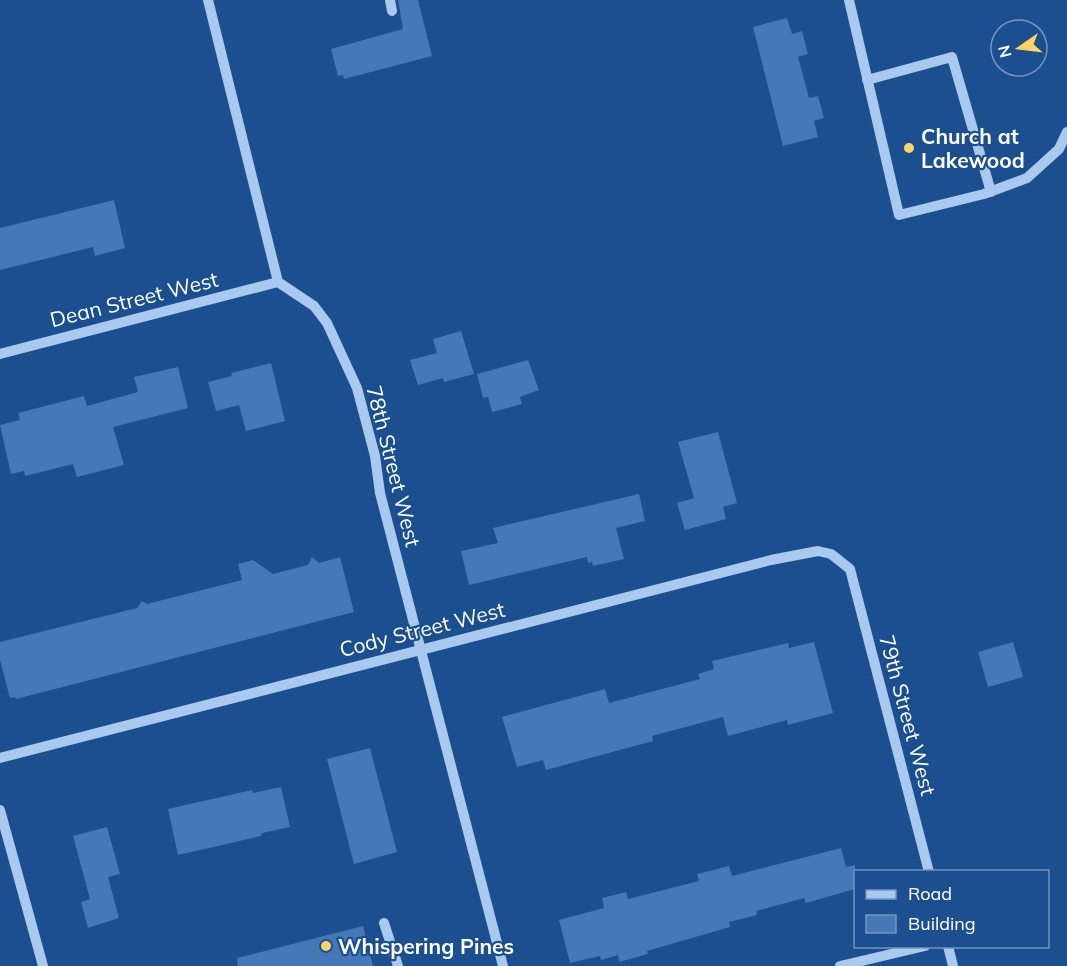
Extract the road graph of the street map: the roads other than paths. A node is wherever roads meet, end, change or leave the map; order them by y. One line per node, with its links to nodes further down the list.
1 (208, 0): 6 (street)
2 (849, 0): 3 (street)
3 (867, 80): 5 (street); 5 (street)
4 (1067, 132): 5 (street)
5 (991, 192)
6 (279, 282): 7 (street, Dean Street West); 9 (street, 78th Street West)
7 (0, 354)
8 (850, 569): 9 (street, Cody Street West); 12 (street, 79th Street West)
9 (421, 650): 10 (street, Cody Street West); 18 (street, 78th Street West)
10 (0, 758)
11 (0, 810): 16 (street)
12 (928, 870)
13 (384, 923): 17 (street)
14 (916, 948): 19 (street)
15 (948, 948): 20 (street)
16 (39, 965)
17 (398, 966)
18 (503, 966)
19 (840, 966)
20 (953, 966)

